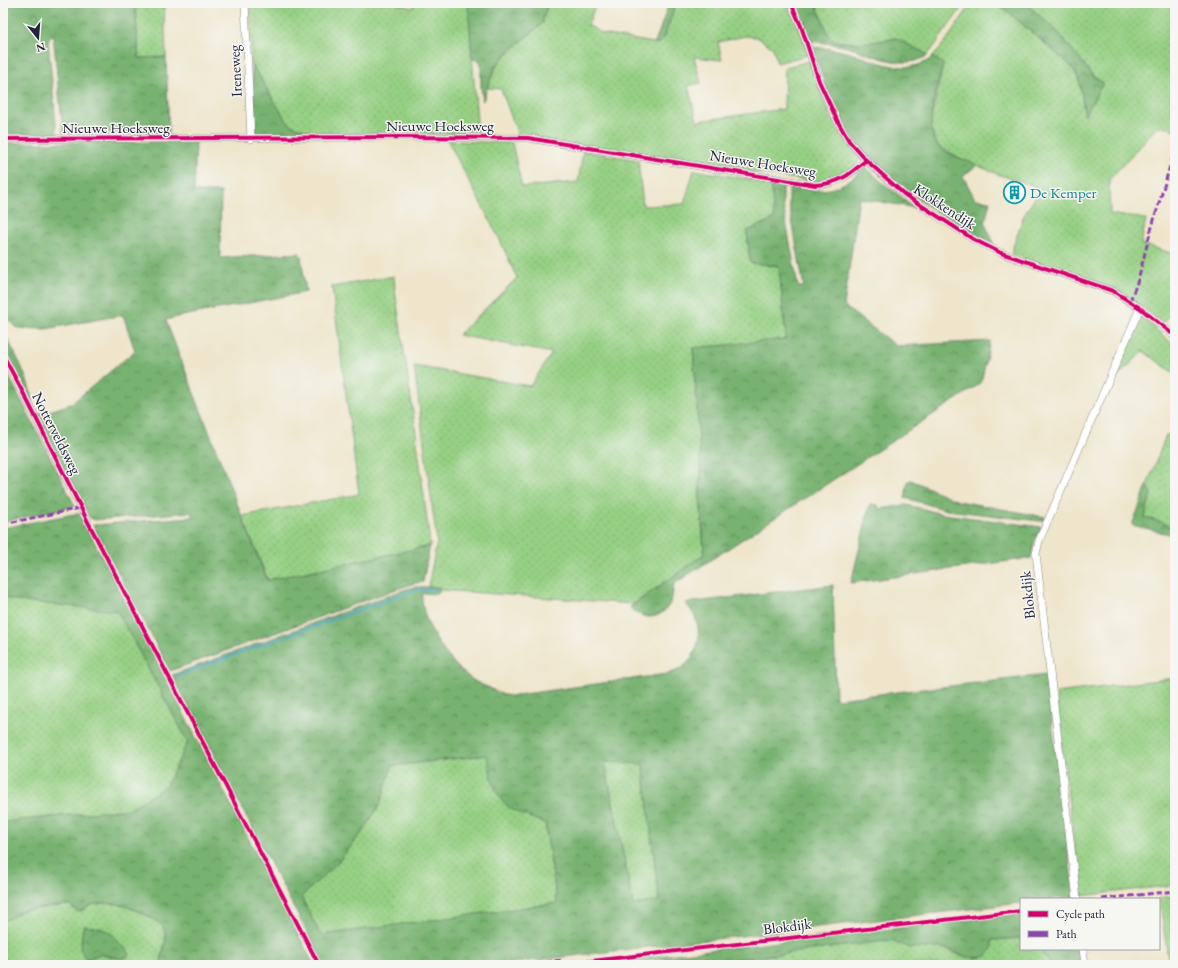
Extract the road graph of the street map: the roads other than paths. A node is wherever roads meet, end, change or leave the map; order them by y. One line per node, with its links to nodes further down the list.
1 (245, 3): 3 (street, Ireneweg)
2 (791, 3): 5 (street, Klokkendijk)
3 (251, 139): 4 (street, Nieuwe Hoeksweg); 5 (street, Nieuwe Hoeksweg)
4 (3, 140)
5 (866, 160): 6 (street, Klokkendijk)
6 (1140, 308): 7 (street, Klokkendijk); 10 (street, Blokdijk)
7 (1175, 336)
8 (3, 355): 9 (street, Notterveldsweg)
9 (88, 522)
10 (1077, 898)
11 (1083, 950): 12 (street)
12 (1085, 965)

